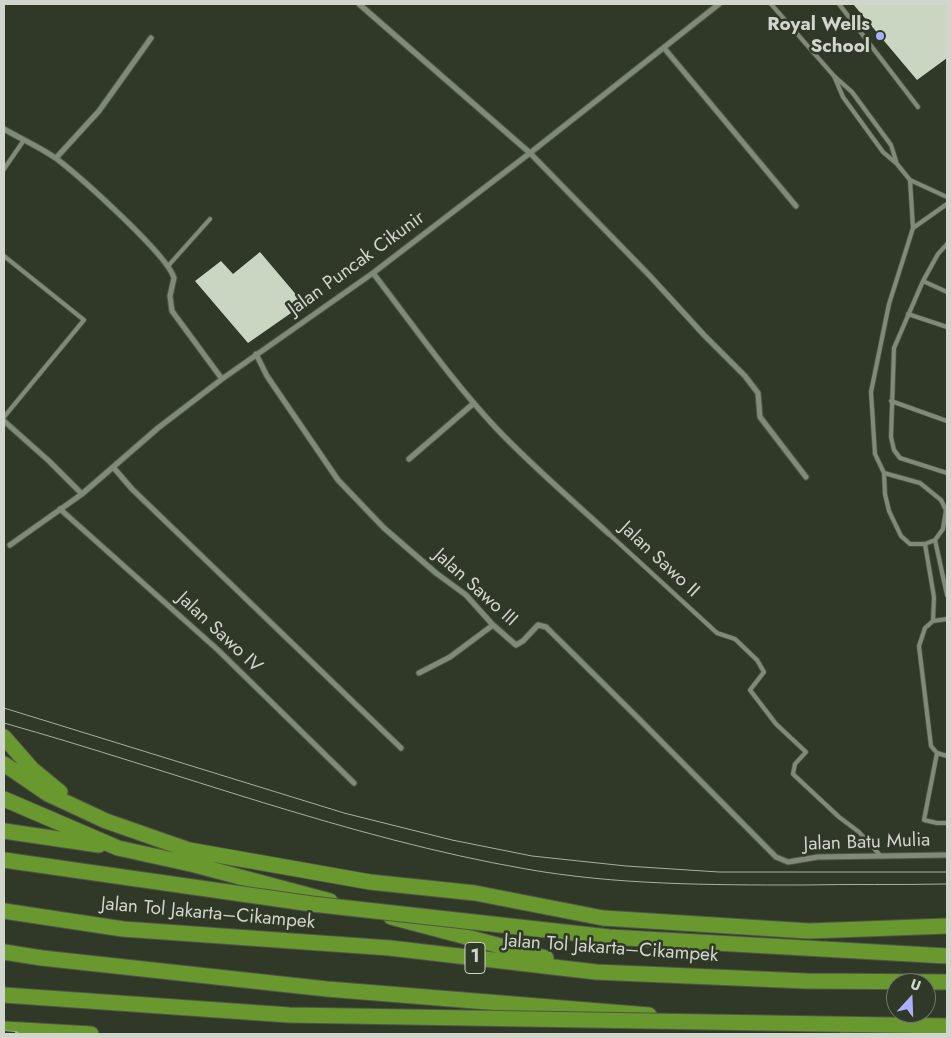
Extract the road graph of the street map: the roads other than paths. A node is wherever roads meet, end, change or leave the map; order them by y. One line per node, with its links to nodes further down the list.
1 (359, 4): 11 (street)
2 (719, 4): 6 (street, Jalan Puncak Cikunir)
3 (771, 4): 7 (lane)
4 (839, 4): 8 (lane)
5 (151, 38): 12 (street)
6 (664, 48): 11 (street, Jalan Puncak Cikunir); 18 (street)
7 (834, 76): 13 (lane); 13 (lane)
8 (918, 107)
9 (4, 129): 10 (street)
10 (24, 140): 12 (street); 14 (lane)
11 (530, 153): 24 (street, Jalan Puncak Cikunir); 40 (street)
12 (56, 158): 23 (street)
13 (897, 164): 15 (lane)
14 (4, 169)
15 (910, 180): 16 (lane); 20 (lane)
16 (947, 197)
17 (947, 204): 20 (lane)
18 (796, 206)
19 (210, 219): 23 (lane)
20 (912, 228): 38 (lane)
21 (947, 244): 25 (lane)
22 (4, 256): 33 (lane)
23 (168, 266): 30 (street)
24 (373, 273): 29 (street, Jalan Puncak Cikunir); 32 (street, Jalan Sawo II)
25 (923, 281): 26 (lane); 27 (lane)
26 (947, 292)
27 (908, 314): 28 (lane); 31 (lane)
28 (947, 328)
29 (256, 354): 30 (street, Jalan Puncak Cikunir); 50 (street, Jalan Sawo III)
30 (222, 379): 37 (street, Jalan Puncak Cikunir)
31 (891, 401): 35 (lane); 39 (lane)
32 (474, 403): 36 (street); 43 (street, Jalan Sawo II)
33 (4, 417)
34 (4, 421): 41 (street)
35 (947, 421)
36 (409, 459)
37 (113, 467): 41 (street, Jalan Puncak Cikunir); 53 (street)
38 (884, 473): 44 (lane); 45 (lane)
39 (947, 473)
40 (806, 477)
41 (82, 494): 42 (street, Jalan Puncak Cikunir)
42 (60, 509): 46 (street, Jalan Puncak Cikunir); 57 (street, Jalan Sawo IV)
43 (609, 534): 63 (lane, Jalan Sawo II)
44 (935, 540): 45 (lane); 47 (lane)
45 (925, 544): 49 (lane)
46 (10, 545)
47 (947, 595)
48 (947, 619): 49 (lane)
49 (933, 621): 54 (lane)
50 (493, 625): 51 (street); 66 (street, Jalan Sawo III)
51 (420, 673)
52 (4, 737): 59 (highway)
53 (401, 748)
54 (937, 754): 55 (lane); 60 (lane)
55 (947, 756)
56 (4, 764): 59 (highway)
57 (354, 783)
58 (4, 799): 62 (highway)
59 (106, 821): 68 (highway)
60 (947, 823)
61 (4, 831): 62 (highway)
62 (118, 848): 71 (highway)
63 (880, 855): 64 (street, Jalan Batu Mulia); 66 (street, Jalan Batu Mulia)
64 (947, 855)
65 (4, 860): 70 (highway, bridge)
66 (788, 862)
67 (4, 911): 71 (highway, Jalan Tol Jakarta–Cikampek / 1)
68 (947, 926)
69 (4, 952): 77 (highway, 1)
70 (947, 956)
71 (596, 972): 72 (highway, Jalan Tol Jakarta–Cikampek / 1)
72 (947, 982)
73 (4, 996): 74 (highway, bridge)
74 (947, 1026)
75 (4, 1029): 76 (highway)
76 (91, 1034)
77 (894, 1034)

